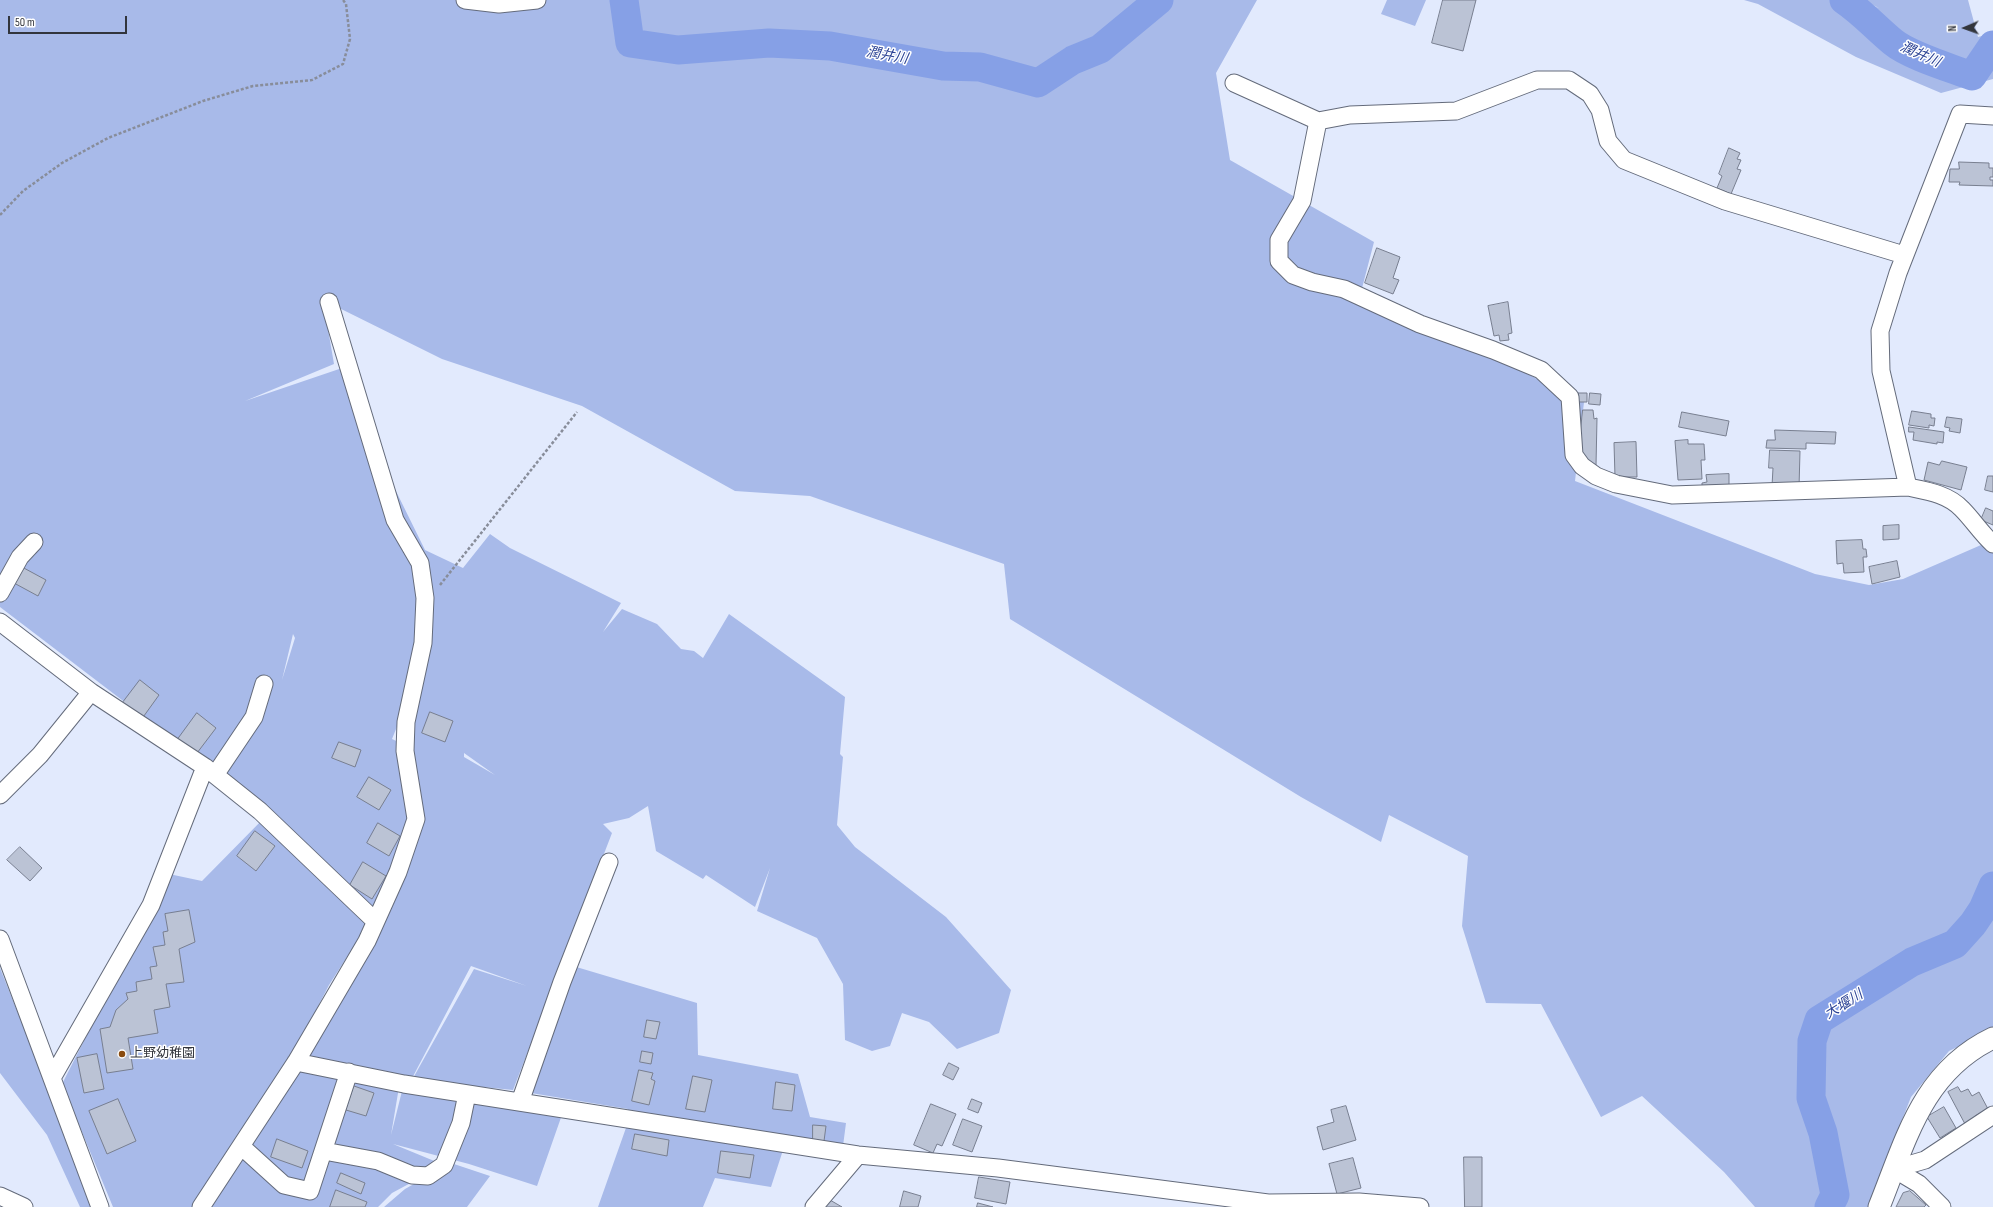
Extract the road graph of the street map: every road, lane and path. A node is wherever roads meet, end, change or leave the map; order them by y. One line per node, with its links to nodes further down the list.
1 (343, 0): 7 (path)
2 (465, 0): 3 (street)
3 (537, 0)
4 (1234, 84): 6 (street)
5 (1993, 116): 8 (street)
6 (1318, 121): 8 (street); 11 (street)
7 (0, 215)
8 (1904, 255): 11 (street)
9 (329, 302): 15 (street)
10 (578, 412): 15 (path)
11 (1908, 487): 13 (street)
12 (34, 542): 14 (street)
13 (1993, 544)
14 (0, 593)
15 (425, 604): 25 (street)
16 (0, 622): 18 (street)
17 (264, 684): 19 (street)
18 (91, 692): 19 (street); 20 (street)
19 (210, 771): 22 (street); 27 (street)
20 (0, 795)
21 (609, 862): 29 (street)
22 (372, 918)
23 (0, 939): 27 (street)
24 (1993, 1038): 34 (main road)
25 (296, 1062): 26 (street); 31 (street)
26 (348, 1072): 28 (street); 32 (street)
27 (52, 1078): 38 (street)
28 (467, 1094): 29 (street); 32 (street)
29 (520, 1102): 33 (street)
30 (1993, 1115): 34 (street)
31 (241, 1146): 32 (street); 39 (street)
32 (324, 1151)
33 (858, 1155): 36 (street); 40 (street)
34 (1894, 1170): 42 (main road); 43 (street)
35 (0, 1196): 37 (street)
36 (1268, 1205): 41 (street)
37 (24, 1207)
38 (100, 1207)
39 (201, 1207)
40 (814, 1207)
41 (1420, 1207)
42 (1879, 1207)
43 (1942, 1207)

